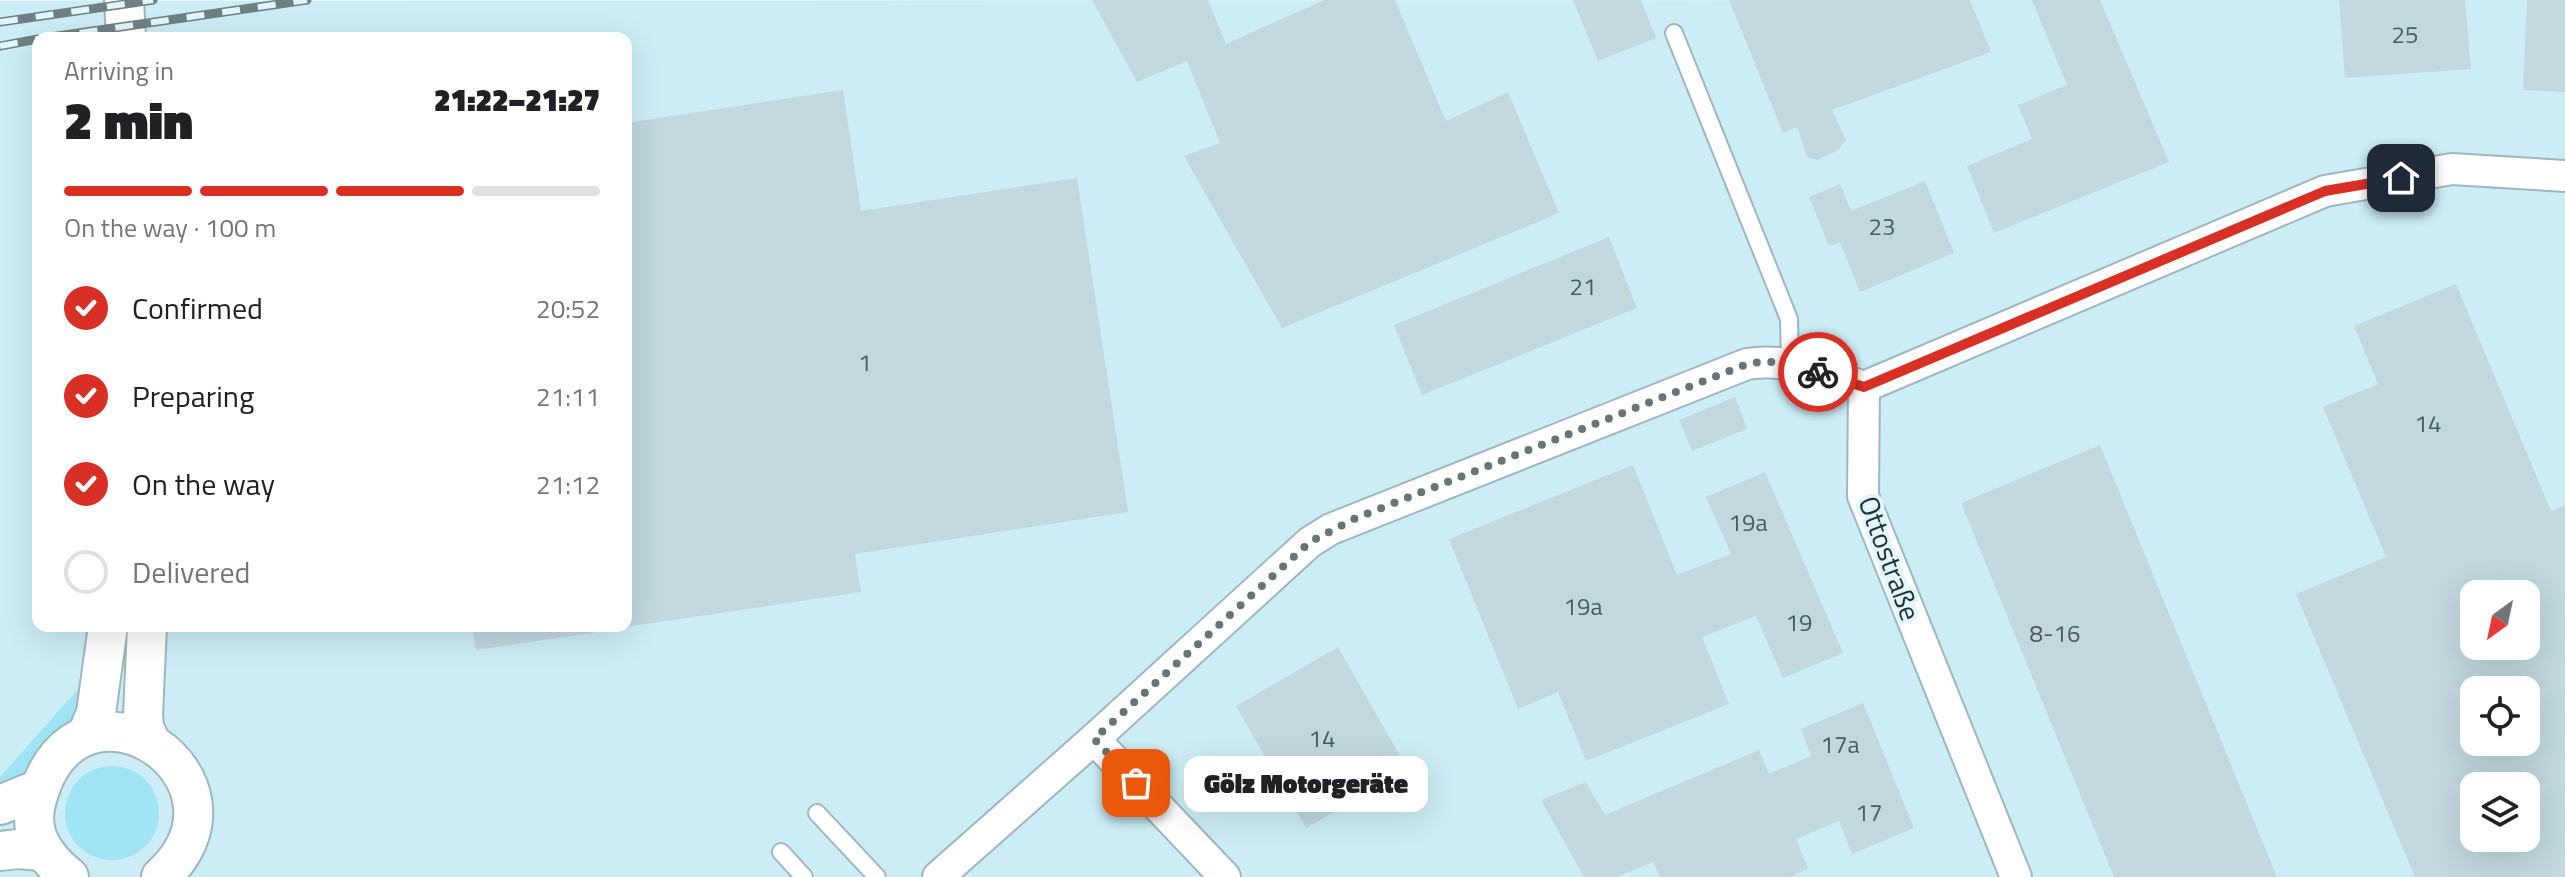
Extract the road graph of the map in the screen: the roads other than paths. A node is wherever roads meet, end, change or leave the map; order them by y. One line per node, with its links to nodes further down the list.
1 (124, 0): 2 (street)
2 (126, 32)
3 (1674, 33): 5 (lane)
4 (2565, 176): 6 (street)
5 (1790, 363): 6 (street); 10 (street)
6 (1864, 387): 24 (street, Ottostraße)
7 (107, 632): 9 (street)
8 (147, 632): 11 (street)
9 (87, 735): 11 (street); 12 (street)
10 (1094, 739): 22 (street); 23 (street)
11 (150, 741): 18 (street)
12 (39, 789): 13 (street); 16 (street)
13 (0, 805)
14 (817, 813): 21 (lane)
15 (0, 851): 16 (street)
16 (42, 851): 19 (street)
17 (781, 852): 20 (lane)
18 (163, 876)
19 (69, 877)
20 (804, 877)
21 (877, 877)
22 (938, 877)
23 (1225, 877)
24 (2016, 877)

